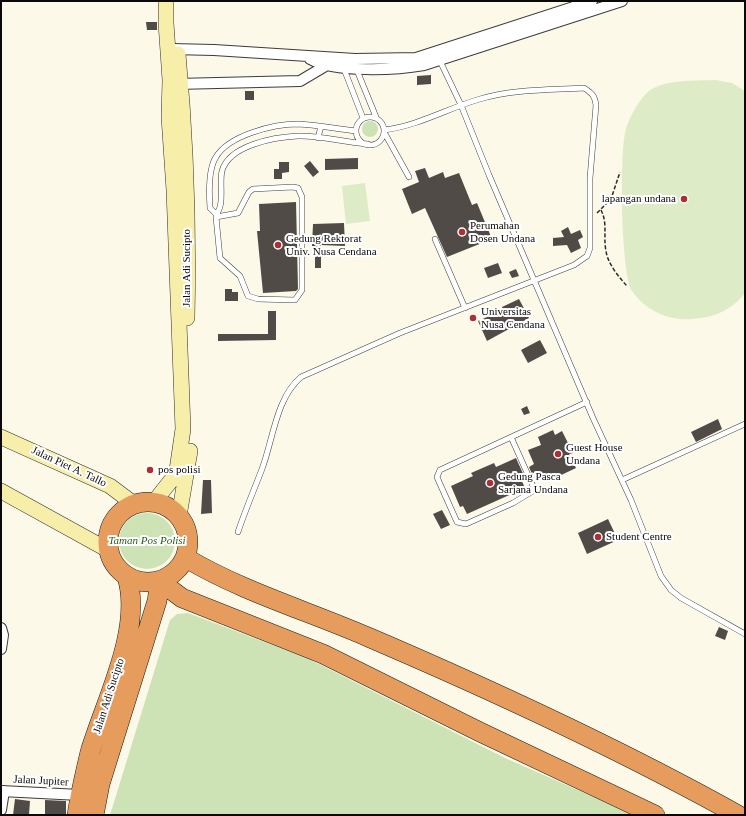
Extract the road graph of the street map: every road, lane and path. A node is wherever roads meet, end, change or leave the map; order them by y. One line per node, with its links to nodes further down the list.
1 (592, 1): 4 (street)
2 (622, 1): 4 (street)
3 (164, 3): 5 (main road, Jalan Adi Sucipto)
4 (575, 8): 7 (street)
5 (173, 49): 6 (street); 11 (main road, Jalan Adi Sucipto)
6 (303, 55): 8 (street); 9 (street)
7 (439, 56): 8 (street); 12 (lane)
8 (356, 64): 10 (street); 14 (lane)
9 (327, 65): 10 (street); 11 (street)
10 (344, 69): 13 (lane)
11 (175, 84): 35 (main road, Jalan Adi Sucipto); 37 (main road, Jalan Adi Sucipto)
12 (461, 105): 17 (lane); 24 (lane); 26 (lane)
13 (363, 118): 14 (lane); 16 (lane)
14 (376, 118): 17 (lane)
15 (321, 126): 16 (lane); 18 (lane); 23 (lane)
16 (356, 131): 19 (lane)
17 (384, 131): 19 (lane); 21 (lane)
18 (318, 138): 19 (lane); 23 (lane)
19 (368, 144)
20 (620, 172): 22 (path)
21 (409, 177)
22 (602, 210): 24 (path); 27 (path)
23 (216, 216): 23 (lane)
24 (590, 217): 26 (lane)
25 (435, 239): 28 (lane)
26 (535, 280): 28 (lane); 29 (lane)
27 (626, 286)
28 (465, 308): 38 (lane)
29 (587, 402): 32 (lane); 33 (lane)
30 (745, 424): 33 (lane)
31 (1, 437): 36 (main road, Jalan Piet A. Tallo)
32 (511, 437): 32 (lane)
33 (622, 480): 44 (lane)
34 (1, 491): 39 (main road)
35 (154, 502): 36 (highway); 37 (highway)
36 (134, 504): 39 (highway)
37 (180, 516): 40 (highway)
38 (238, 532)
39 (108, 550): 41 (highway)
40 (186, 558): 42 (highway); 52 (highway)
41 (127, 577): 42 (highway); 47 (highway, Jalan Adi Sucipto)
42 (161, 580): 50 (highway, Jalan Adi Sucipto); 51 (highway)
43 (1, 628): 45 (street)
44 (744, 633)
45 (1, 649)
46 (2, 791): 47 (street, Jalan Jupiter); 48 (street)
47 (80, 795): 49 (highway, Jalan Adi Sucipto)
48 (1, 810)
49 (77, 815)
50 (94, 815)
51 (655, 815)
52 (738, 815)

